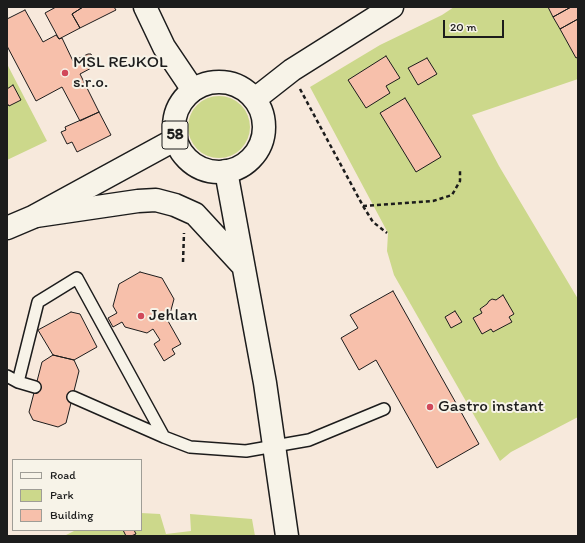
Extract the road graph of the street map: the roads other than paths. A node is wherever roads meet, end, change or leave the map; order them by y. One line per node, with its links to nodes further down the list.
1 (145, 7): 3 (main road)
2 (392, 7): 4 (main road)
3 (193, 90): 4 (main road, 58); 5 (main road, 58)
4 (255, 99): 6 (main road, 58)
5 (176, 139): 6 (main road, 58); 7 (main road, 58)
6 (226, 171): 9 (main road)
7 (33, 217): 8 (main road, 58); 9 (main road)
8 (7, 228)
9 (243, 266): 16 (main road)
10 (7, 376): 11 (lane)
11 (18, 382): 12 (lane); 15 (lane)
12 (35, 387)
13 (73, 397): 15 (lane)
14 (384, 409): 16 (lane)
15 (164, 437): 16 (lane)
16 (275, 446): 17 (main road)
17 (287, 536)

